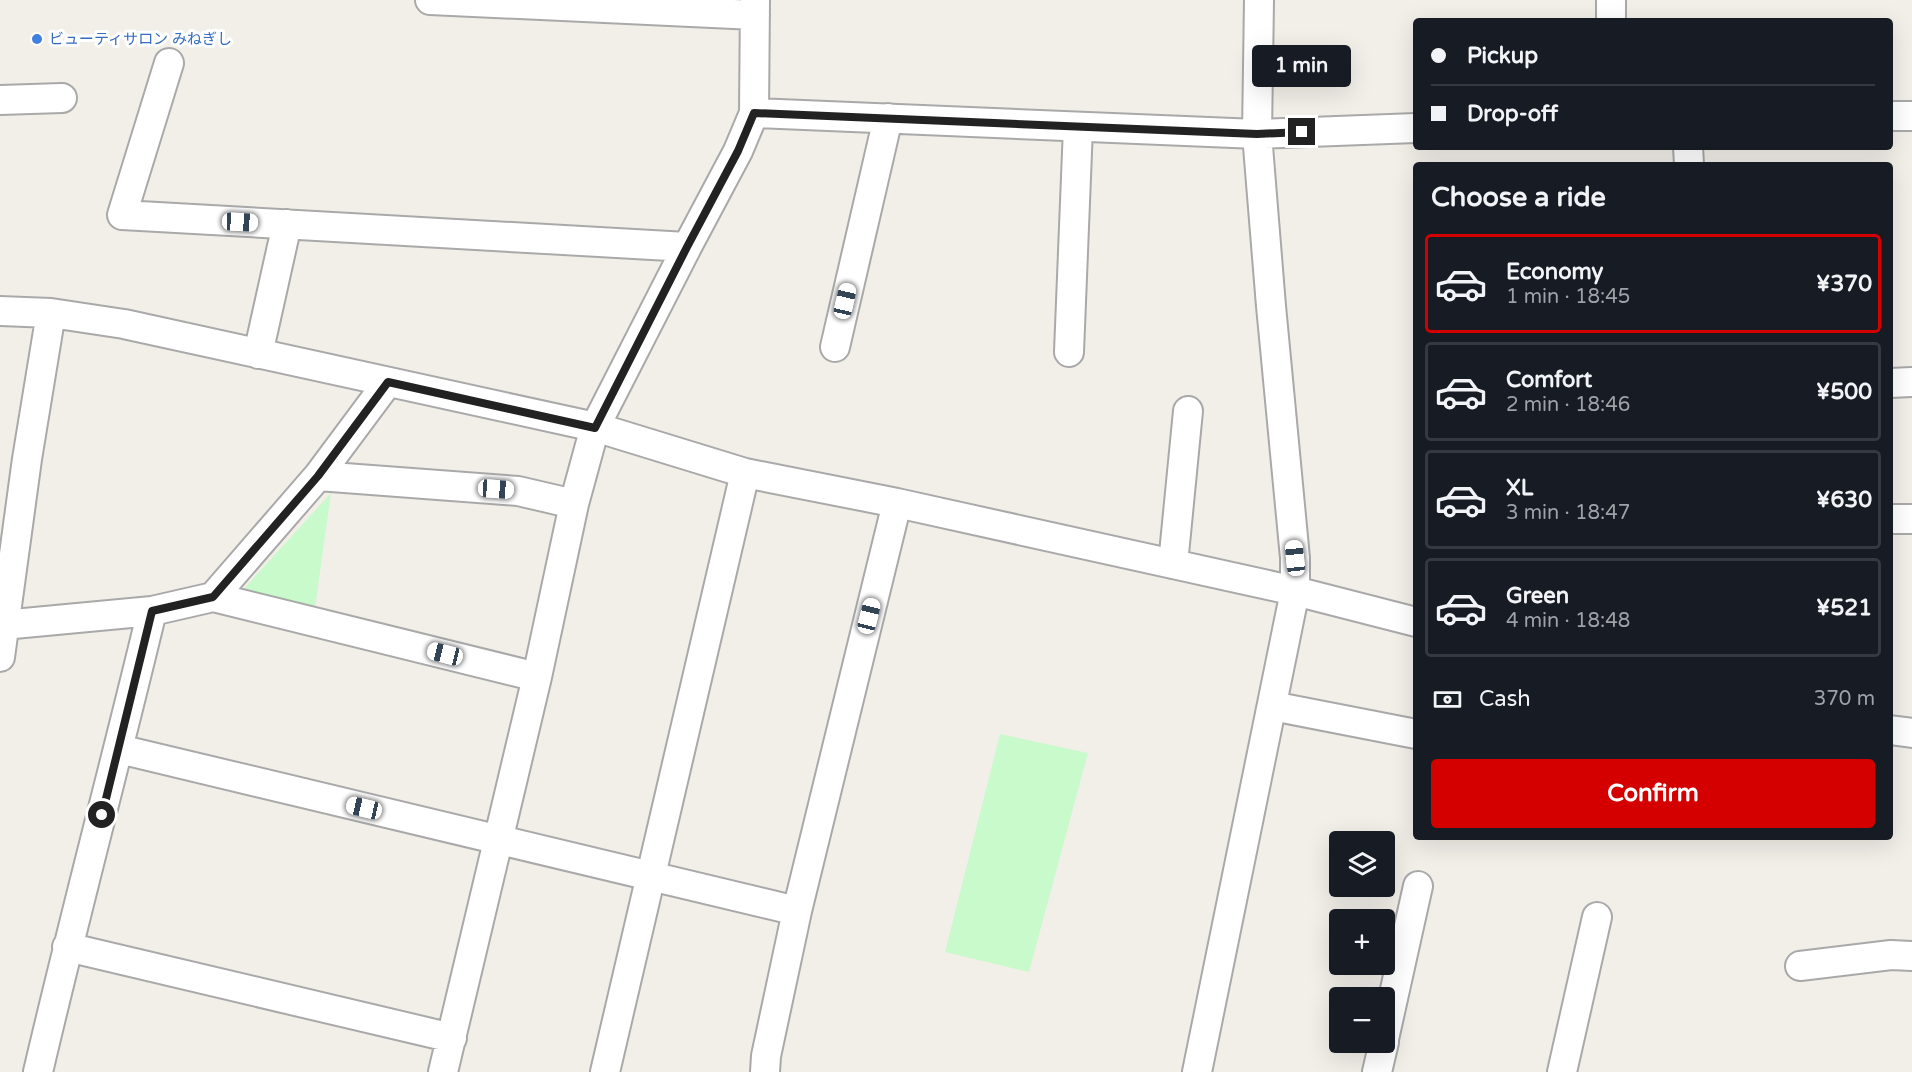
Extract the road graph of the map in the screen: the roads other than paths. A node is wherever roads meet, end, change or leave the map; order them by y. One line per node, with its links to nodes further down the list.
1 (430, 0): 4 (street)
2 (1259, 0): 15 (street)
3 (1611, 0): 5 (street)
4 (755, 7): 9 (street)
5 (1611, 18)
6 (169, 63): 16 (street)
7 (62, 98): 8 (street)
8 (0, 100)
9 (754, 113): 12 (street); 17 (street)
10 (1893, 116): 11 (street)
11 (1912, 116)
12 (888, 118): 13 (street); 20 (street)
13 (1078, 127): 15 (street); 21 (street)
14 (1413, 128): 15 (street)
15 (1257, 134): 35 (street)
16 (287, 224): 17 (street); 22 (street)
17 (687, 247): 27 (street)
18 (0, 312): 19 (street)
19 (51, 313): 22 (street); 39 (street)
20 (835, 346)
21 (1069, 352)
22 (258, 354): 23 (street)
23 (388, 382): 27 (street); 29 (street)
24 (1912, 382): 25 (street)
25 (1893, 383)
26 (1188, 411): 34 (street)
27 (595, 428): 28 (street); 31 (street)
28 (745, 473): 30 (street); 48 (street)
29 (318, 476): 31 (street); 36 (street)
30 (897, 503): 34 (street); 50 (street)
31 (574, 504): 41 (street)
32 (1893, 519): 33 (street)
33 (1912, 519)
34 (1173, 564): 35 (street)
35 (1295, 591): 38 (street); 42 (street)
36 (213, 597): 37 (street); 41 (street)
37 (152, 611): 39 (street); 46 (street)
38 (1413, 621)
39 (3, 625): 40 (street)
40 (0, 657)
41 (537, 677): 47 (street)
42 (1272, 706): 44 (street); 62 (street)
43 (1893, 731): 45 (street)
44 (1413, 733)
45 (1912, 734)
46 (119, 749): 47 (street); 52 (street)
47 (497, 840): 48 (street); 56 (street)
48 (650, 876): 50 (street); 60 (street)
49 (1418, 886): 55 (street)
50 (797, 911): 61 (street)
51 (1597, 916): 64 (street)
52 (67, 946): 56 (street); 58 (street)
53 (1912, 956): 54 (street)
54 (1800, 966)
55 (1395, 991)
56 (452, 1038): 59 (street)
57 (1381, 1053): 63 (street)
58 (38, 1072)
59 (443, 1072)
60 (605, 1072)
61 (765, 1072)
62 (1197, 1072)
63 (1377, 1072)
64 (1562, 1072)

